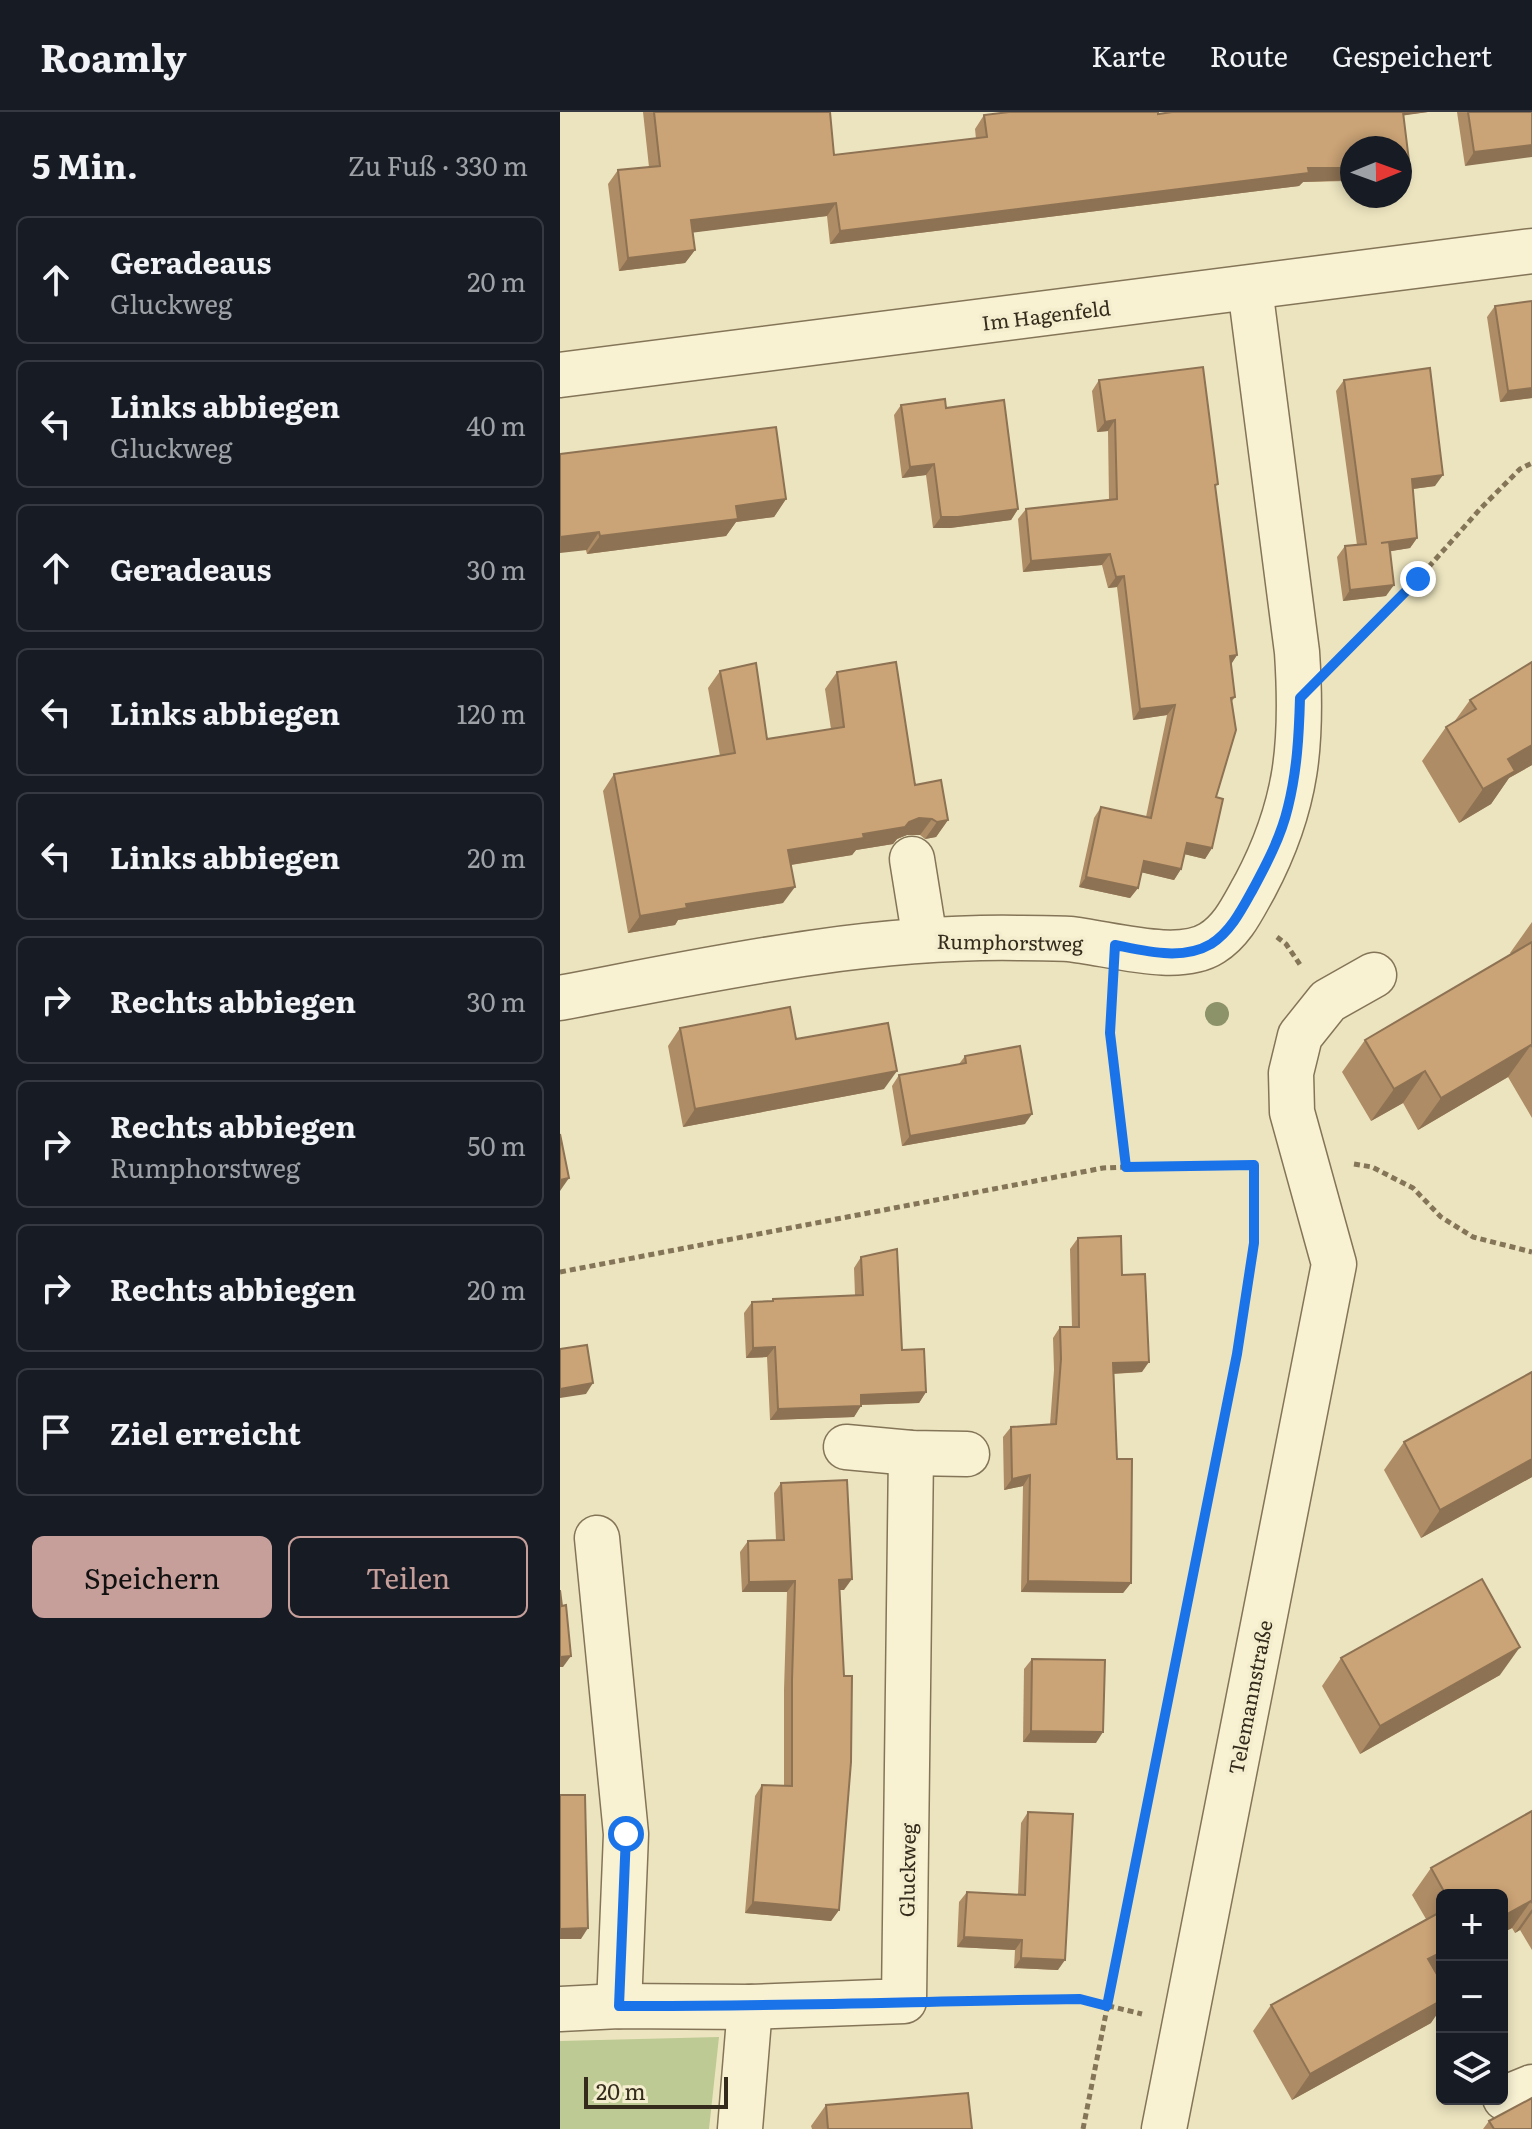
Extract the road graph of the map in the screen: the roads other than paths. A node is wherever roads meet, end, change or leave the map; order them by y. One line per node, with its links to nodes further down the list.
1 (1532, 251): 2 (street, Im Hagenfeld)
2 (1250, 288): 3 (street, Im Hagenfeld); 5 (street, Rumphorstweg)
3 (560, 375)
4 (912, 859): 5 (street)
5 (925, 940): 7 (street, Rumphorstweg)
6 (1374, 975): 16 (street, Telemannstraße)
7 (560, 998)
8 (846, 1447): 9 (street)
9 (911, 1453): 10 (street); 13 (street, Gluckweg)
10 (967, 1454)
11 (597, 1538): 12 (street)
12 (619, 2006): 13 (street); 14 (street)
13 (750, 2007): 15 (street)
14 (560, 2009)
15 (740, 2129)
16 (1164, 2129)

